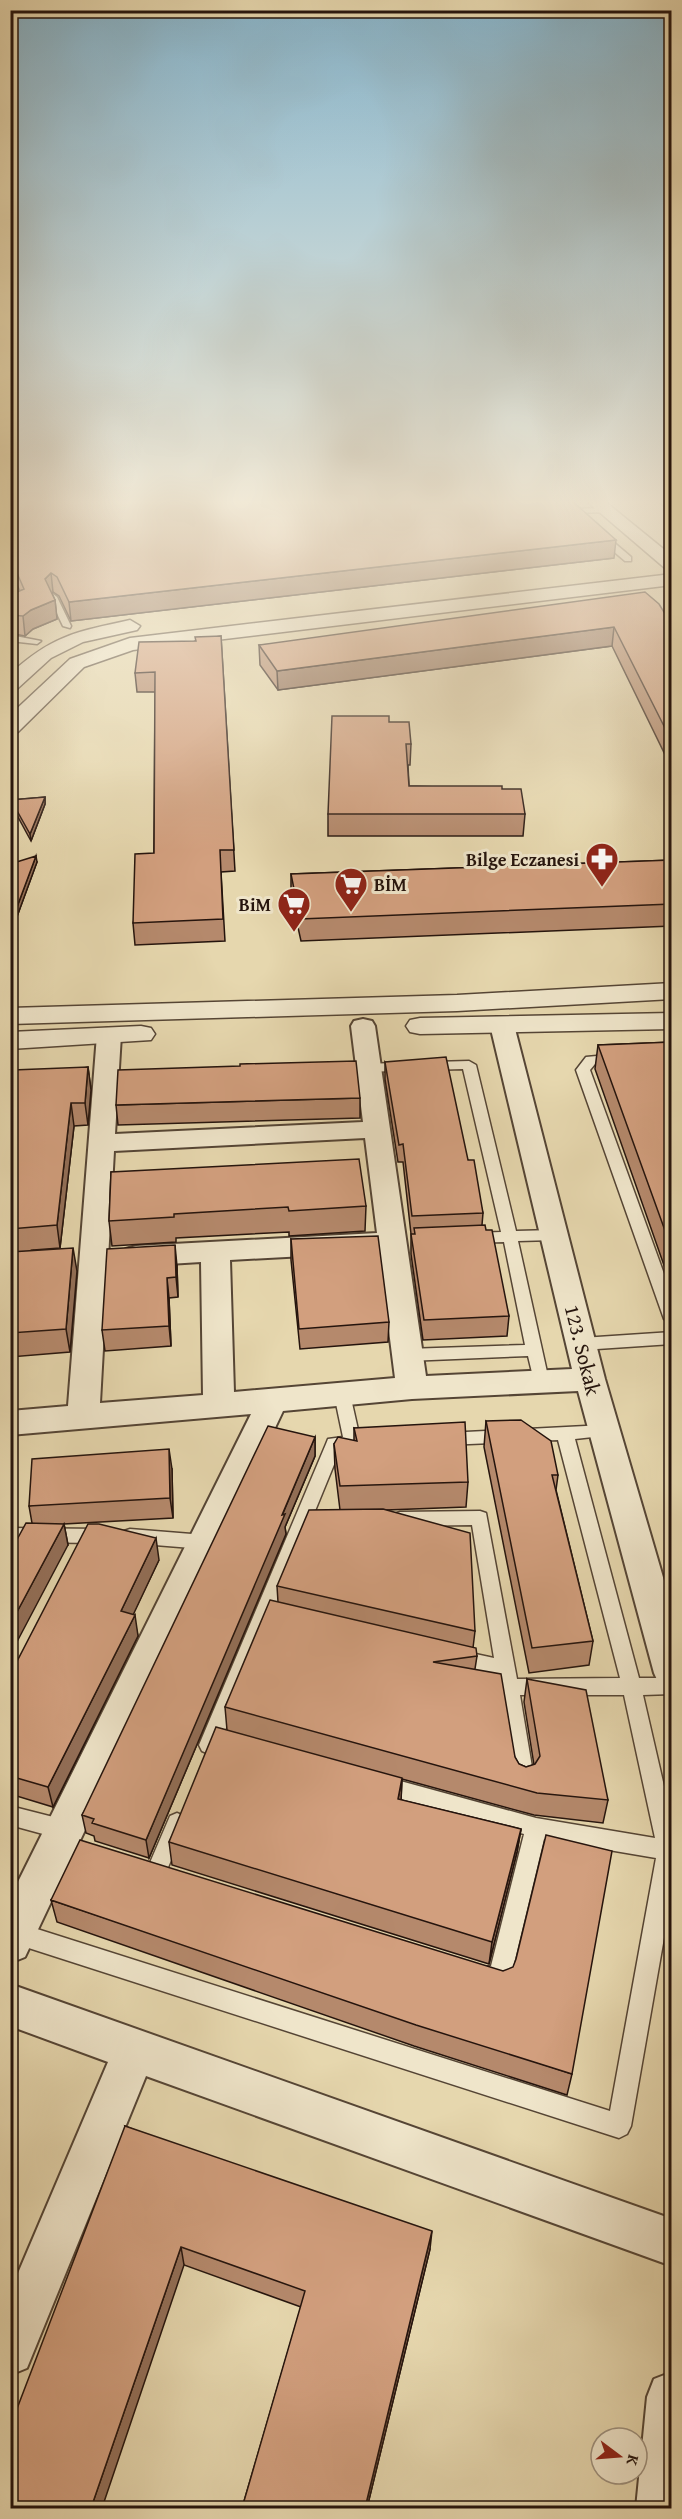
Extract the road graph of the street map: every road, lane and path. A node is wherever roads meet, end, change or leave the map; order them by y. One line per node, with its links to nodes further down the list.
1 (62, 617): 4 (lane)
2 (217, 617): 7 (street)
3 (359, 617): 8 (street)
4 (67, 626)
5 (10, 638): 6 (lane)
6 (37, 641)
7 (10, 685)
8 (10, 727)
9 (672, 991): 10 (street)
10 (10, 1016)
11 (672, 1021): 12 (street)
12 (502, 1025): 13 (street); 20 (street, 123. Sokak)
13 (363, 1026): 14 (street); 17 (street)
14 (109, 1035): 15 (street); 19 (street)
15 (10, 1041)
16 (629, 1058): 26 (lane)
17 (357, 1068): 18 (street); 21 (lane)
18 (377, 1129): 19 (street); 23 (street)
19 (102, 1143): 25 (street)
20 (554, 1235): 21 (lane); 28 (street, 123. Sokak)
21 (510, 1237): 22 (lane); 29 (lane)
22 (463, 1239)
23 (398, 1241): 24 (street); 30 (street)
24 (215, 1251): 25 (street); 36 (street)
25 (82, 1259): 37 (street)
26 (672, 1319)
27 (672, 1338): 28 (lane)
28 (582, 1344): 31 (street, 123. Sokak)
29 (534, 1350): 30 (lane); 32 (lane)
30 (407, 1356): 33 (street)
31 (590, 1378): 32 (street); 39 (street, 123. Sokak)
32 (541, 1381): 33 (street)
33 (412, 1388): 34 (street)
34 (342, 1394): 35 (street); 43 (lane)
35 (273, 1400): 36 (street); 47 (street)
36 (219, 1405): 37 (street)
37 (83, 1417): 38 (street)
38 (10, 1423)
39 (604, 1431): 40 (lane); 52 (street, 123. Sokak)
40 (565, 1433): 41 (lane); 54 (lane)
41 (424, 1440)
42 (385, 1520): 53 (lane)
43 (302, 1521): 44 (lane); 49 (lane)
44 (326, 1521)
45 (10, 1535): 46 (lane)
46 (85, 1536): 47 (lane); 48 (lane)
47 (204, 1542): 64 (street)
48 (74, 1557)
49 (264, 1612): 50 (lane); 56 (lane)
50 (287, 1617)
51 (437, 1653): 53 (lane)
52 (672, 1673)
53 (508, 1678): 54 (lane); 59 (lane)
54 (632, 1686): 55 (lane); 65 (lane)
55 (672, 1686)
56 (212, 1738): 57 (lane); 58 (lane)
57 (234, 1744)
58 (203, 1759)
59 (524, 1779)
60 (368, 1781): 63 (lane)
61 (182, 1810): 67 (lane)
62 (10, 1815): 64 (lane)
63 (536, 1828): 65 (lane); 70 (lane)
64 (68, 1840): 69 (street)
65 (670, 1852): 69 (lane)
66 (135, 1866): 67 (lane)
67 (156, 1872): 68 (lane)
68 (179, 1879)
69 (13, 1938)
70 (465, 1969)
71 (10, 2006): 72 (street)
72 (135, 2050): 73 (street); 74 (street)
73 (672, 2243)
74 (10, 2351)
75 (672, 2397): 76 (street)
76 (662, 2508)

